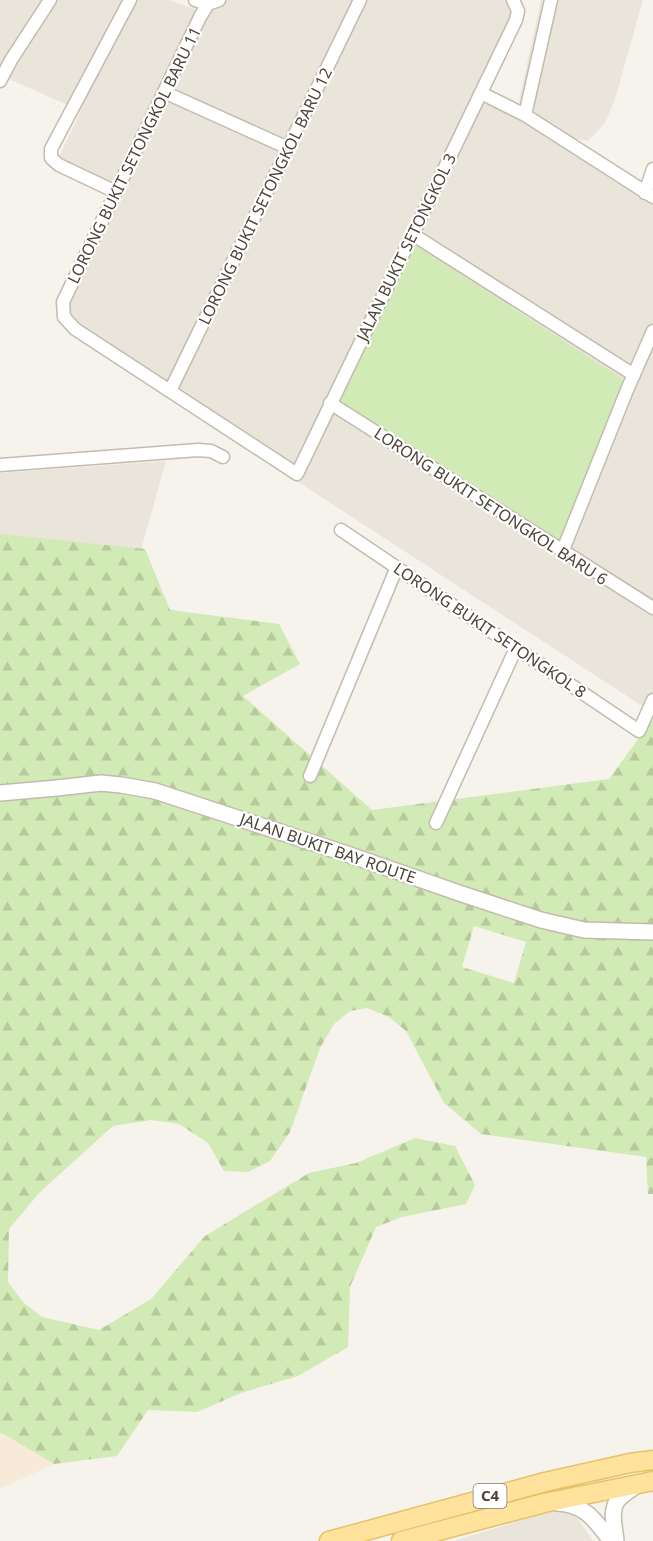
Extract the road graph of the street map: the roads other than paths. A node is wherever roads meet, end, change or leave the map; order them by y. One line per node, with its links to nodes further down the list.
1 (50, 0): 8 (street)
2 (130, 0): 14 (street)
3 (195, 0): 7 (street)
4 (360, 0): 12 (street, LORONG BUKIT SETONGKOL BARU 12)
5 (513, 0): 10 (street, JALAN BUKIT SETONGKOL 3)
6 (551, 0): 11 (street)
7 (214, 2): 9 (street, LORONG BUKIT SETONGKOL BARU 11)
8 (0, 81)
9 (164, 93): 12 (street); 14 (street, LORONG BUKIT SETONGKOL BARU 11)
10 (481, 93): 11 (street); 16 (street, JALAN BUKIT SETONGKOL 3)
11 (525, 115): 15 (street)
12 (288, 148): 19 (street, LORONG BUKIT SETONGKOL BARU 12)
13 (653, 169): 15 (street)
14 (116, 192): 19 (street, LORONG BUKIT SETONGKOL BARU 11)
15 (649, 195)
16 (412, 234): 18 (street); 20 (street, JALAN BUKIT SETONGKOL 3)
17 (653, 331): 18 (street)
18 (634, 375): 24 (street)
19 (170, 391): 20 (street, JALAN BUKIT SETONGKOL 3)
20 (330, 403): 24 (street, LORONG BUKIT SETONGKOL BARU 6)
21 (224, 457): 22 (street)
22 (0, 465)
23 (341, 530): 25 (street, LORONG BUKIT SETONGKOL 8)
24 (562, 550): 26 (street, LORONG BUKIT SETONGKOL BARU 6)
25 (397, 567): 27 (street, LORONG BUKIT SETONGKOL 8); 29 (street)
26 (653, 608)
27 (516, 648): 28 (street, LORONG BUKIT SETONGKOL 8); 31 (street)
28 (653, 700)
29 (310, 776)
30 (0, 793): 32 (street, JALAN BUKIT BAY ROUTE)
31 (436, 823)
32 (653, 932)
33 (653, 1460): 36 (main road, C4)
34 (647, 1481): 35 (main road, C4); 39 (street)
35 (544, 1503): 37 (main road, C4); 38 (street)
36 (329, 1541)
37 (401, 1541)
38 (610, 1541)
39 (616, 1541)

